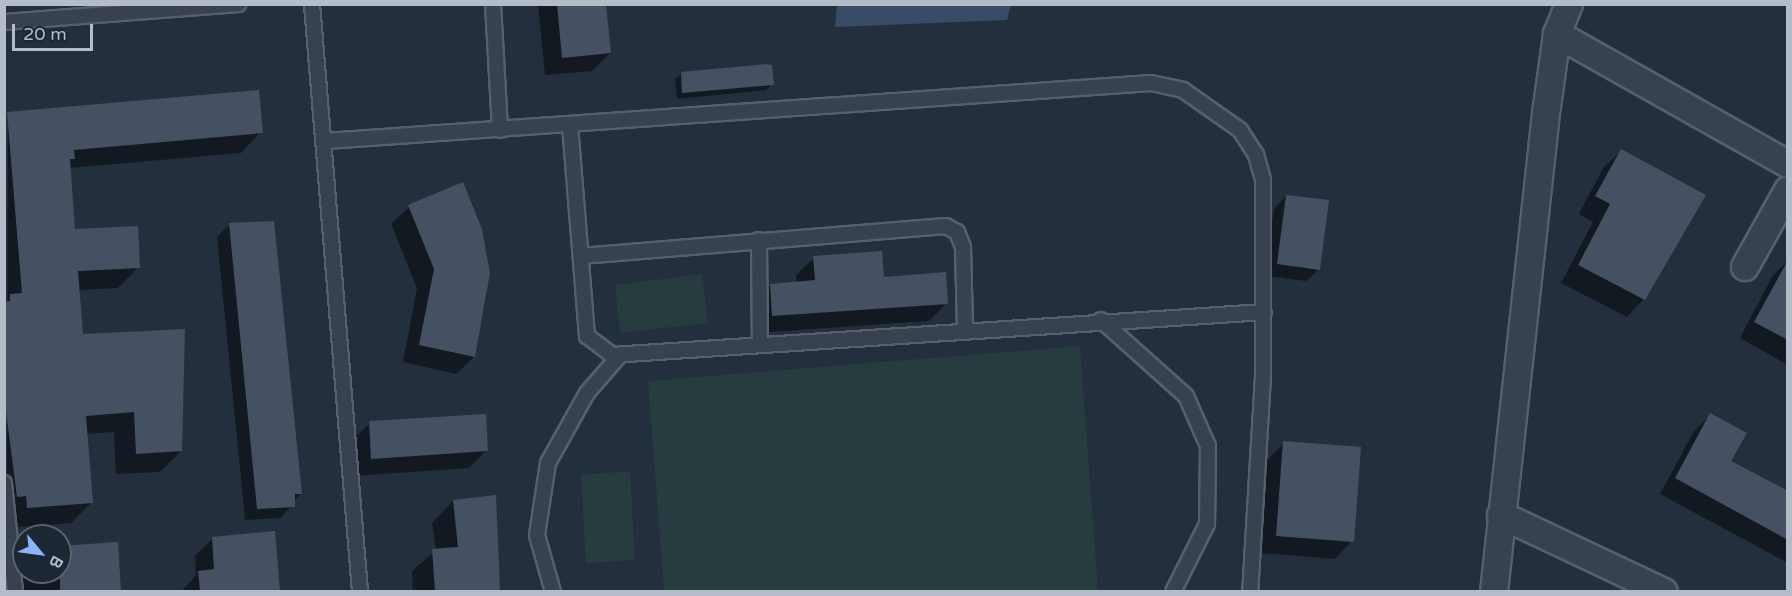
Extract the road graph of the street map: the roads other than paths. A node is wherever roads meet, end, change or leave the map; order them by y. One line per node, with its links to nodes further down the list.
1 (238, 4): 5 (lane)
2 (312, 4): 9 (lane)
3 (493, 4): 8 (lane)
4 (1569, 4): 6 (street)
5 (4, 22)
6 (1557, 34): 10 (street); 22 (street)
7 (570, 125): 8 (lane); 13 (lane); 15 (lane)
8 (500, 130): 9 (lane)
9 (326, 141): 24 (lane)
10 (1788, 164)
11 (1788, 190): 14 (street)
12 (759, 240): 13 (lane); 17 (lane); 18 (lane)
13 (581, 256): 19 (lane)
14 (1745, 267)
15 (1264, 312): 16 (lane); 27 (lane)
16 (1101, 320): 17 (lane); 26 (lane)
17 (965, 330): 18 (lane)
18 (760, 345): 19 (lane)
19 (619, 356): 25 (lane)
20 (4, 483): 21 (lane)
21 (5, 503): 23 (lane)
22 (1501, 515): 28 (street); 29 (street)
23 (15, 591)
24 (360, 591)
25 (554, 591)
26 (1173, 591)
27 (1251, 591)
28 (1494, 591)
29 (1664, 591)

